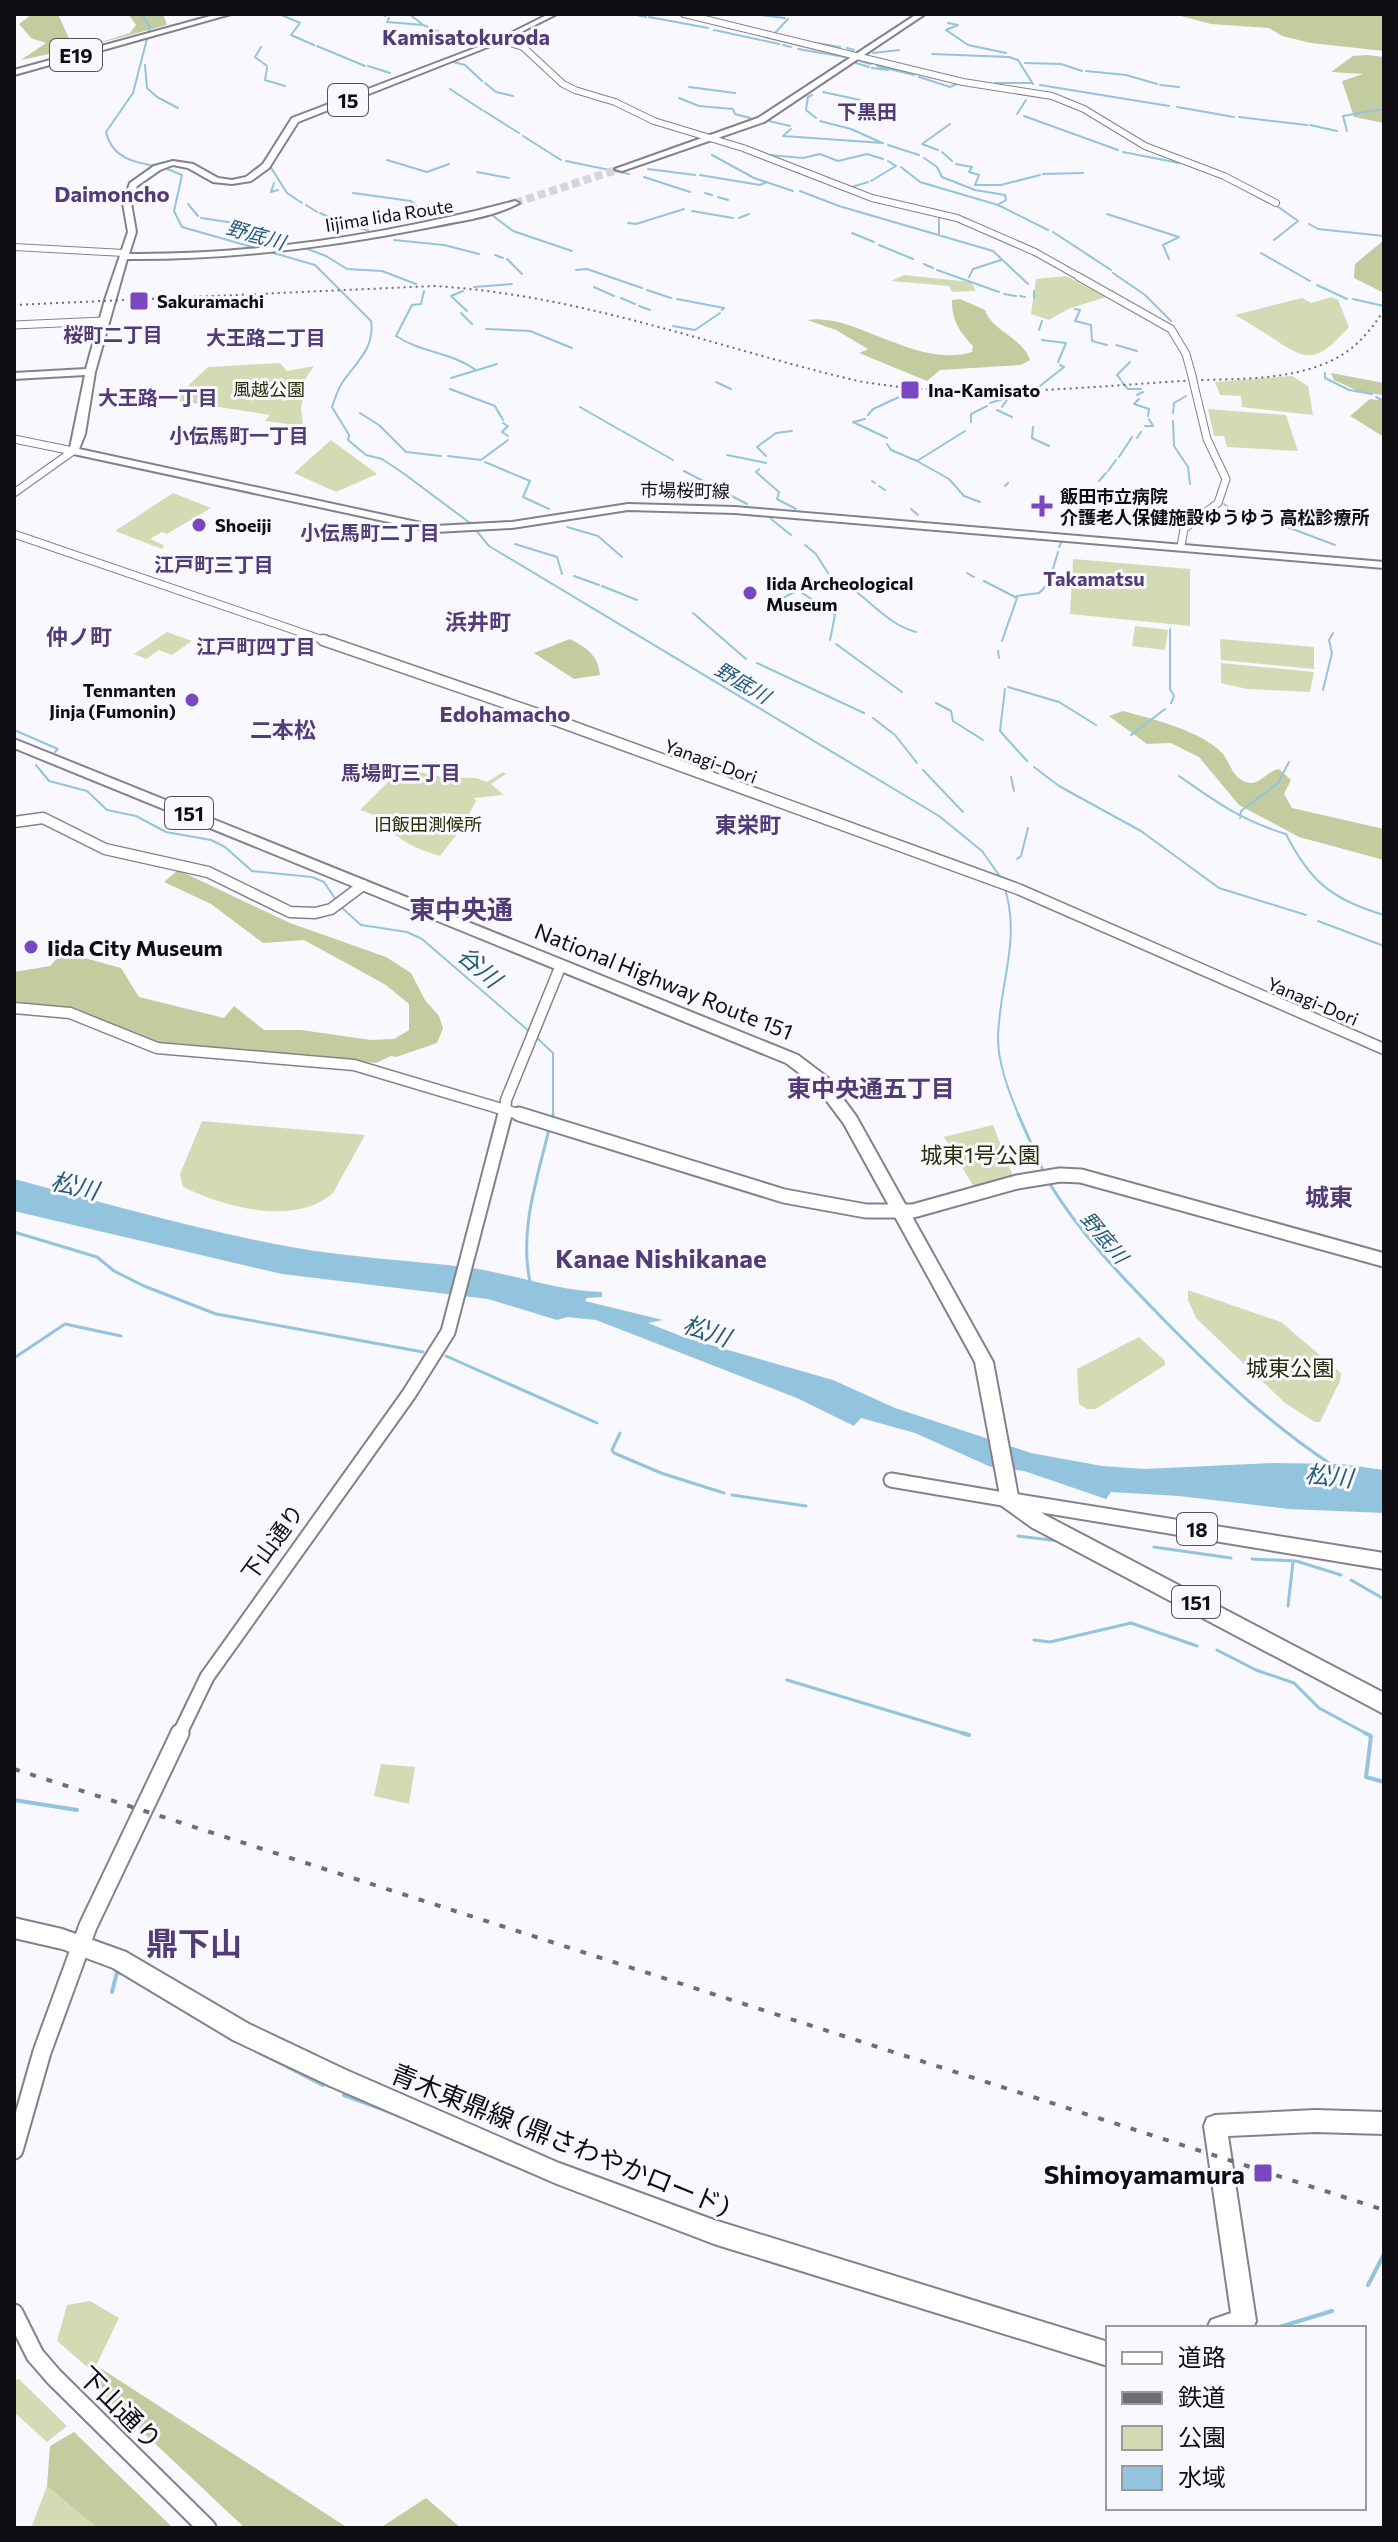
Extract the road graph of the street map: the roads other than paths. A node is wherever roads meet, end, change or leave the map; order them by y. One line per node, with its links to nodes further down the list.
1 (217, 14): 6 (highway, E19)
2 (227, 14): 6 (highway, E19)
3 (554, 14): 7 (main road, 15)
4 (684, 14): 8 (street)
5 (922, 14): 8 (main road)
6 (158, 30): 9 (highway, E19)
7 (501, 40): 10 (street); 15 (main road, 15)
8 (859, 55): 10 (main road); 13 (street)
9 (14, 72)
10 (712, 138): 11 (main road); 24 (street)
11 (616, 168)
12 (512, 201): 15 (main road, Iijima Iida Route)
13 (1276, 203)
14 (14, 249): 15 (street)
15 (124, 255): 16 (main road, 15)
16 (104, 321): 17 (street); 18 (main road, 15)
17 (14, 325)
18 (90, 372): 19 (main road); 21 (main road)
19 (14, 376)
20 (14, 439): 21 (street)
21 (73, 451): 22 (street); 24 (main road, 市場桜町線)
22 (14, 493)
23 (14, 534): 31 (street, Yanagi-Dori)
24 (1181, 546): 25 (main road, 市場桜町線)
25 (1384, 565)
26 (14, 743): 28 (highway, National Highway Route 151 / 151)
27 (14, 822): 28 (street)
28 (363, 885): 29 (highway, National Highway Route 151 / 151)
29 (561, 965): 32 (street, 下山通り); 33 (highway, National Highway Route 151 / 151)
30 (14, 1008): 32 (street)
31 (1384, 1049)
32 (505, 1109): 33 (street); 40 (street, 下山通り)
33 (900, 1211): 34 (street); 36 (highway, National Highway Route 151 / 151)
34 (1384, 1260)
35 (891, 1480): 36 (street)
36 (1008, 1491): 37 (main road, 18); 38 (highway, 151)
37 (1384, 1561)
38 (1384, 1704)
39 (14, 1928): 40 (main road, 青木東鼎線 (鼎さわやかロード))
40 (80, 1945): 42 (street, 下山通り); 45 (main road, 青木東鼎線 (鼎さわやかロード))
41 (1384, 2123): 44 (main road)
42 (14, 2150)
43 (14, 2313): 46 (street, 下山通り)
44 (1226, 2326)
45 (1106, 2353)
46 (207, 2528)

